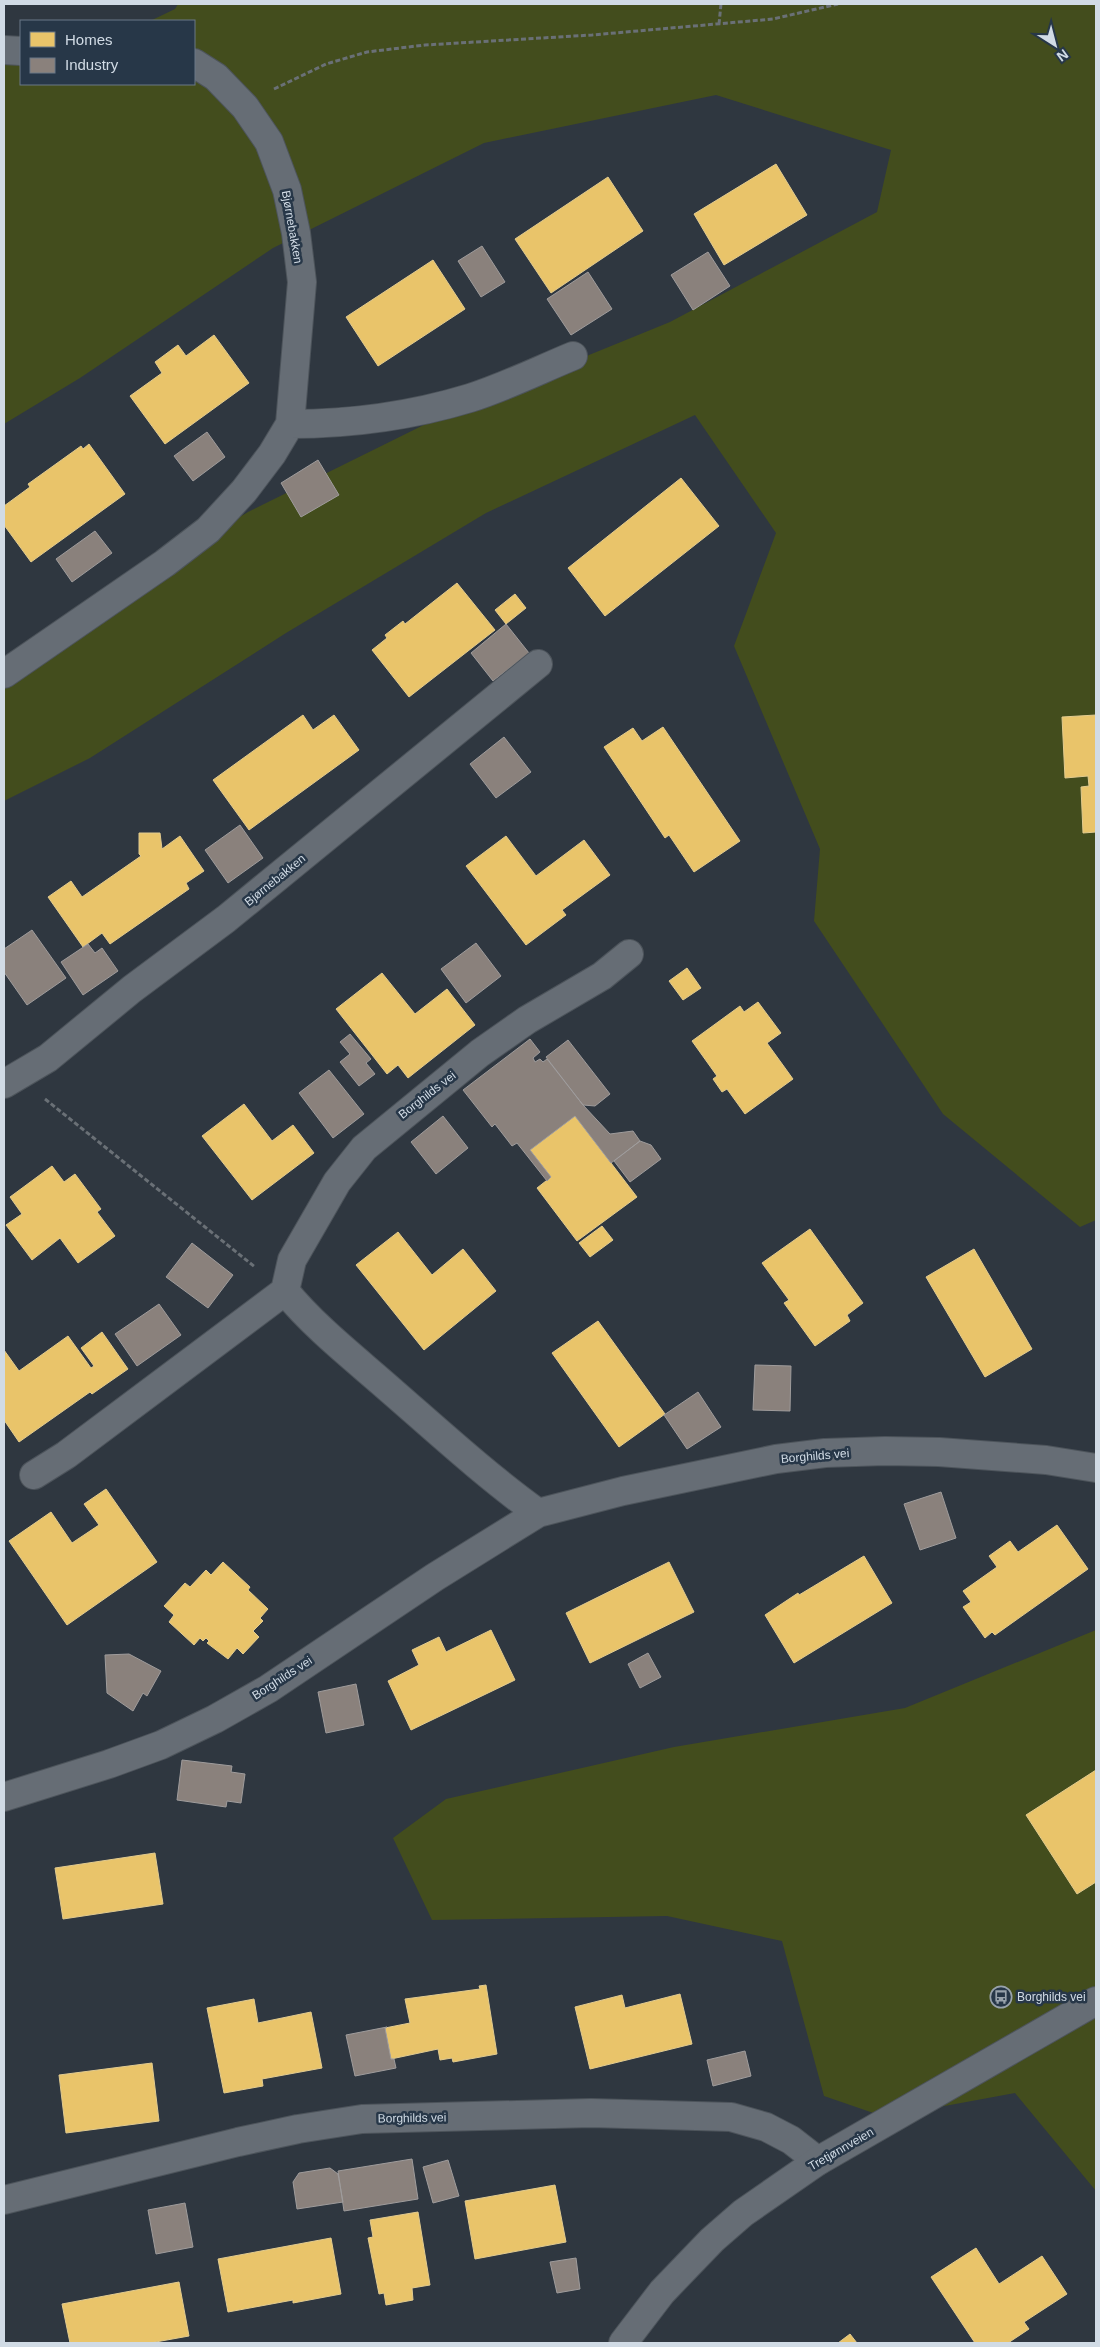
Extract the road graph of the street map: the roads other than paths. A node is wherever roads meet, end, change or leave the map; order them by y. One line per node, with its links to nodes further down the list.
1 (4, 50): 2 (street)
2 (20, 51)
3 (195, 65): 5 (street, Bjørnebakken)
4 (573, 356): 5 (street)
5 (290, 424): 7 (street, Bjørnebakken)
6 (538, 664): 9 (street, Bjørnebakken)
7 (4, 674)
8 (630, 954): 10 (street, Borghilds vei)
9 (8, 1082)
10 (285, 1290): 12 (street); 13 (street)
11 (1096, 1468): 13 (street, Borghilds vei)
12 (34, 1475)
13 (538, 1513): 14 (street, Borghilds vei)
14 (4, 1798)
15 (1096, 2001): 16 (street, Tretjønnveien)
16 (818, 2161): 17 (street, Borghilds vei); 18 (street, Tretjønnveien)
17 (4, 2200)
18 (623, 2343)

